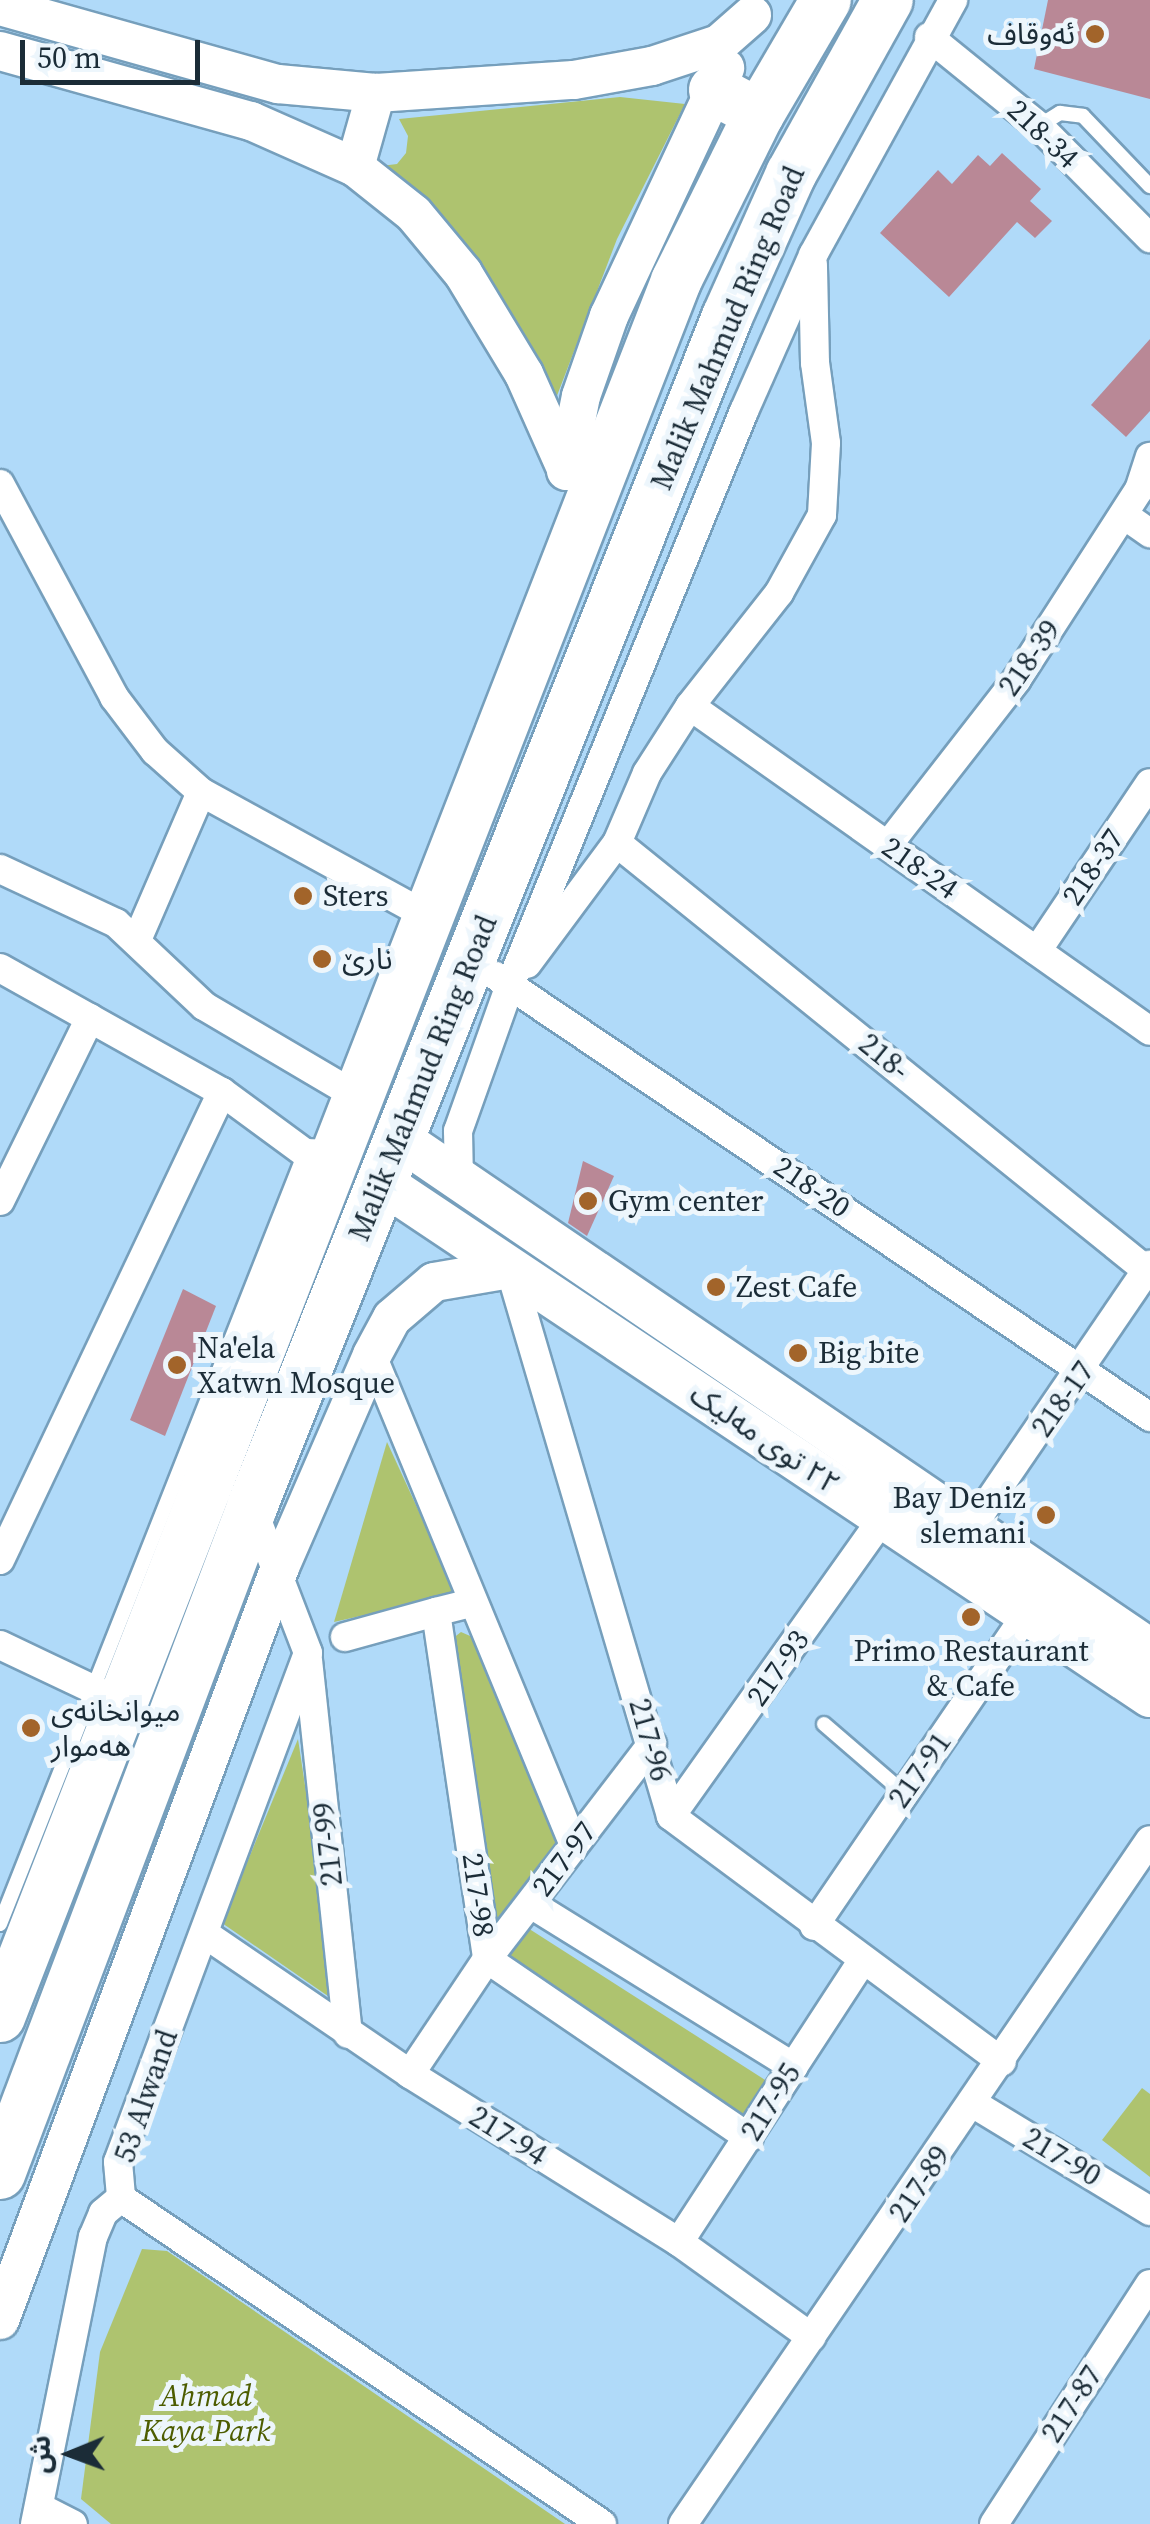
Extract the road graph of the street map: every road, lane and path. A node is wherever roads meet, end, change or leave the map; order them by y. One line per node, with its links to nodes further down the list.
1 (826, 0): 10 (highway, Malik Mahmud Ring Road)
2 (888, 0): 32 (highway, Malik Mahmud Ring Road)
3 (953, 0): 6 (street)
4 (0, 6): 9 (main road)
5 (757, 8): 8 (main road); 9 (main road)
6 (929, 37): 11 (street, 218-34); 15 (street)
7 (0, 51): 12 (main road)
8 (714, 90): 10 (highway); 17 (main road)
9 (376, 93): 12 (main road)
10 (759, 114): 21 (highway, Malik Mahmud Ring Road)
11 (1039, 126): 13 (lane); 14 (street, 218-34)
12 (355, 168): 17 (main road)
13 (1150, 186)
14 (1150, 238)
15 (813, 255): 22 (street); 32 (street)
16 (1150, 457): 19 (street, 218-39)
17 (566, 466): 21 (main road)
18 (0, 484): 24 (street)
19 (1124, 515): 20 (street); 26 (street, 218-39)
20 (1150, 533)
21 (570, 541): 28 (highway, Malik Mahmud Ring Road)
22 (690, 706): 25 (street); 26 (street, 218-24)
23 (1150, 783): 30 (street, 218-37)
24 (201, 792): 28 (street); 29 (street)
25 (618, 843): 32 (street); 42 (street, 218-)
26 (888, 846): 30 (street, 218-24)
27 (0, 869): 29 (street)
28 (426, 915): 36 (highway, Malik Mahmud Ring Road)
29 (137, 940): 36 (street)
30 (1036, 950): 34 (street, 218-24)
31 (0, 968): 33 (street)
32 (490, 973): 38 (highway, Malik Mahmud Ring Road); 39 (street); 44 (street, 218-20)
33 (90, 1018): 35 (street); 40 (street)
34 (1150, 1031)
35 (222, 1092): 37 (street); 49 (street)
36 (355, 1096): 37 (highway, Malik Mahmud Ring Road)
37 (319, 1154): 58 (highway, Malik Mahmud Ring Road)
38 (390, 1161): 39 (main road, ٢٢ توی مەلیک); 41 (main road, ٢٢ توی مەلیک); 46 (highway, Malik Mahmud Ring Road)
39 (458, 1182): 48 (main road, ٢٢ توی مەلیک)
40 (0, 1201)
41 (510, 1269): 43 (main road); 47 (main road, ٢٢ توی مەلیک); 61 (street, 217-96)
42 (1149, 1269): 44 (street, 218-17)
43 (372, 1355): 50 (main road); 51 (street)
44 (1084, 1371): 45 (street, 218-20); 48 (street, 218-17)
45 (1150, 1418)
46 (252, 1507): 50 (street); 67 (highway, Malik Mahmud Ring Road)
47 (883, 1518): 53 (main road, ٢٢ توی مەلیک); 63 (street, 217-93)
48 (970, 1529): 56 (main road, ٢٢ توی مەلیک)
49 (0, 1560)
50 (280, 1567): 57 (street); 87 (main road)
51 (471, 1603): 52 (street); 65 (street)
52 (436, 1612): 54 (street); 73 (street, 217-98)
53 (1027, 1614): 59 (main road, ٢٢ توی مەلیک); 62 (street, 217-91)
54 (345, 1636)
55 (0, 1645): 58 (street)
56 (1150, 1650)
57 (308, 1653): 71 (street, 53 Alwand); 76 (street, 217-99)
58 (104, 1694): 66 (highway, Malik Mahmud Ring Road); 69 (lane)
59 (1150, 1696)
60 (824, 1724): 62 (lane)
61 (652, 1744): 63 (street, 217-96); 65 (street, 217-97)
62 (904, 1792): 70 (street, 217-91)
63 (671, 1816): 70 (street, 217-96)
64 (1150, 1840): 77 (street, 217-89)
65 (574, 1845): 68 (street, 217-97)
66 (62, 1858): 67 (highway); 69 (highway, Malik Mahmud Ring Road)
67 (117, 1876): 72 (highway, Malik Mahmud Ring Road)
68 (532, 1904): 73 (street, 217-97); 78 (street)
69 (20, 1922): 72 (highway); 75 (highway, Malik Mahmud Ring Road)
70 (814, 1926): 74 (street, 217-96)
71 (205, 1934): 76 (street, 217-94); 83 (street, 53 Alwand)
72 (90, 1944): 82 (highway, Malik Mahmud Ring Road)
73 (488, 1959): 79 (street, 217-97); 81 (street, 217-98)
74 (862, 1962): 77 (street, 217-96); 78 (street, 217-95)
75 (0, 2017)
76 (348, 2034): 79 (street, 217-94)
77 (1002, 2062): 80 (street, 217-89)
78 (794, 2067): 81 (street, 217-95)
79 (410, 2074): 85 (street, 217-94)
80 (974, 2104): 84 (street, 217-90); 88 (street, 217-89)
81 (750, 2138): 85 (street, 217-95)
82 (0, 2174)
83 (121, 2198): 89 (street); 91 (street, 53 Alwand)
84 (1150, 2211)
85 (679, 2242): 88 (street, 217-94)
86 (1150, 2284): 93 (street, 217-87)
87 (0, 2320)
88 (811, 2337): 92 (street, 217-89)
89 (37, 2515): 90 (street)
90 (73, 2524)
91 (602, 2524)
92 (683, 2524)
93 (994, 2524)

